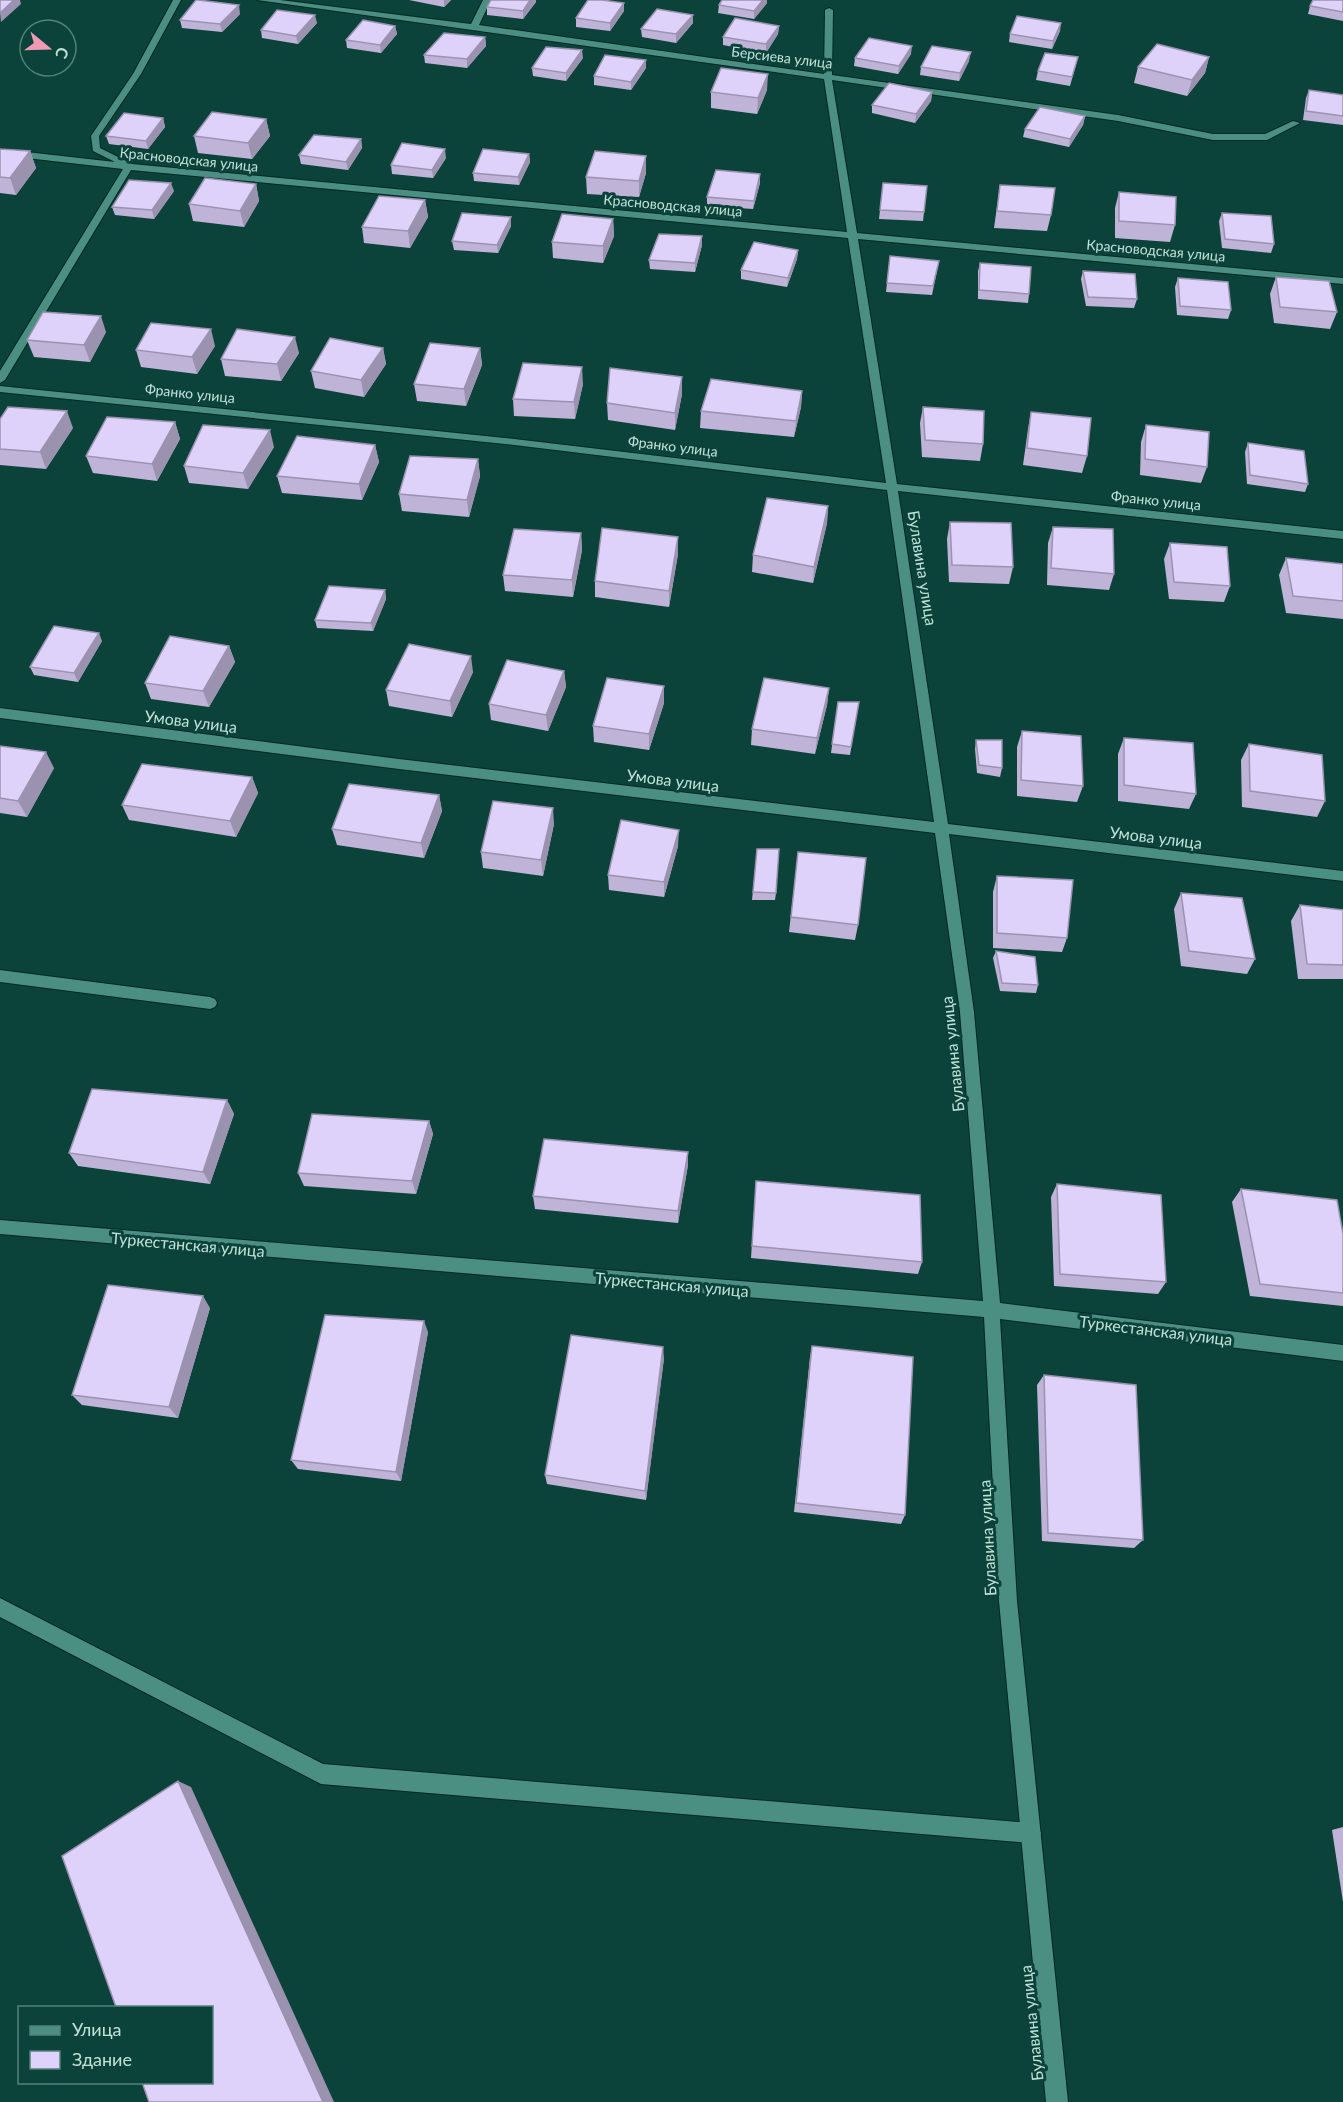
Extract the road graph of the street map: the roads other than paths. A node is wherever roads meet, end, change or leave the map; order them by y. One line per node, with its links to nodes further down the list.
1 (177, 0): 9 (street)
2 (261, 0): 5 (street, Берсиева улица)
3 (487, 0): 5 (street)
4 (829, 10): 6 (street, Булавина улица)
5 (474, 27): 6 (street, Берсиева улица)
6 (828, 76): 7 (street, Берсиева улица); 10 (street, Булавина улица)
7 (1296, 123)
8 (0, 152): 9 (street, Красноводская улица)
9 (129, 166): 10 (street, Красноводская улица); 12 (street)
10 (852, 236): 11 (street, Красноводская улица); 14 (street, Булавина улица)
11 (1343, 281)
12 (0, 380)
13 (0, 389): 14 (street, Франко улица)
14 (892, 487): 15 (street, Франко улица); 17 (street, Булавина улица)
15 (1343, 535)
16 (0, 713): 17 (street, Умова улица)
17 (941, 828): 18 (street, Умова улица); 22 (street, Булавина улица)
18 (1343, 876)
19 (0, 975): 20 (street)
20 (210, 1003)
21 (0, 1227): 22 (street, Туркестанская улица)
22 (992, 1310): 23 (street, Туркестанская улица); 25 (street, Булавина улица)
23 (1343, 1353)
24 (0, 1607): 25 (street)
25 (1030, 1833): 26 (street, Булавина улица)
26 (1057, 2102)

